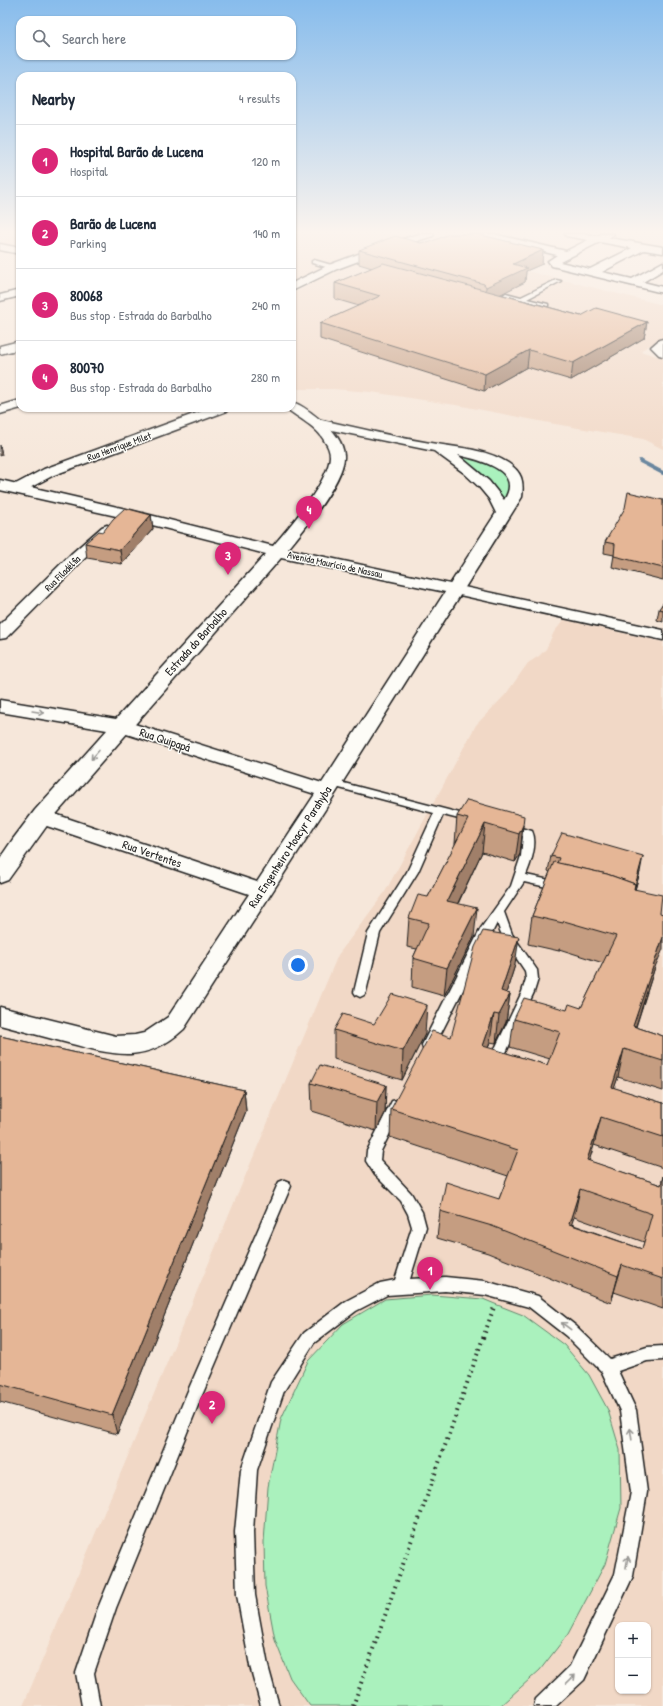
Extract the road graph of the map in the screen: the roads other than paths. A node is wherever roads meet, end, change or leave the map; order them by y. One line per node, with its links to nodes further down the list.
1 (16, 346): 2 (street)
2 (0, 350)
3 (16, 405): 5 (street)
4 (296, 409): 7 (main road, Estrada do Barbalho)
5 (0, 410)
6 (211, 412): 9 (street, Rua Henrique Milet)
7 (317, 423): 8 (street, Rua Engenheiro Moacyr Parahyba); 12 (main road, Estrada do Barbalho)
8 (439, 448): 10 (street, Rua Engenheiro Moacyr Parahyba); 10 (street, Rua Engenheiro Moacyr Parahyba)
9 (6, 487): 11 (main road, Avenida Maurício de Nassau)
10 (504, 513): 13 (street, Rua Engenheiro Moacyr Parahyba)
11 (126, 514): 12 (main road, Avenida Maurício de Nassau); 14 (street, Rua Filadélfia)
12 (277, 552): 13 (main road, Avenida Maurício de Nassau); 17 (main road, Estrada do Barbalho)
13 (455, 589): 15 (main road, Avenida Maurício de Nassau); 18 (street, Rua Engenheiro Moacyr Parahyba)
14 (0, 634)
15 (663, 635)
16 (0, 706): 17 (main road, Rua Quipapá, one-way to 17)
17 (121, 726): 18 (street, Rua Quipapá); 20 (main road, Estrada do Barbalho, one-way to 20)
18 (329, 787): 19 (lane); 26 (street, Rua Engenheiro Moacyr Parahyba)
19 (440, 811): 21 (lane); 28 (lane)
20 (42, 817): 23 (main road, Estrada do Barbalho); 26 (street, Rua Vertentes)
21 (484, 822)
22 (499, 826): 24 (lane)
23 (0, 875)
24 (520, 877): 25 (lane); 27 (lane)
25 (569, 889)
26 (262, 891): 29 (street, Rua Engenheiro Moacyr Parahyba)
27 (498, 911): 30 (lane); 31 (lane)
28 (360, 992)
29 (0, 1016)
30 (424, 1053)
31 (496, 1057)
32 (402, 1095): 34 (lane)
33 (284, 1186): 37 (lane)
34 (401, 1286): 36 (lane, one-way to 34); 38 (lane)
35 (663, 1354): 36 (lane)
36 (608, 1367): 39 (lane, one-way to 36)
37 (91, 1706)
38 (270, 1706)
39 (543, 1706)

